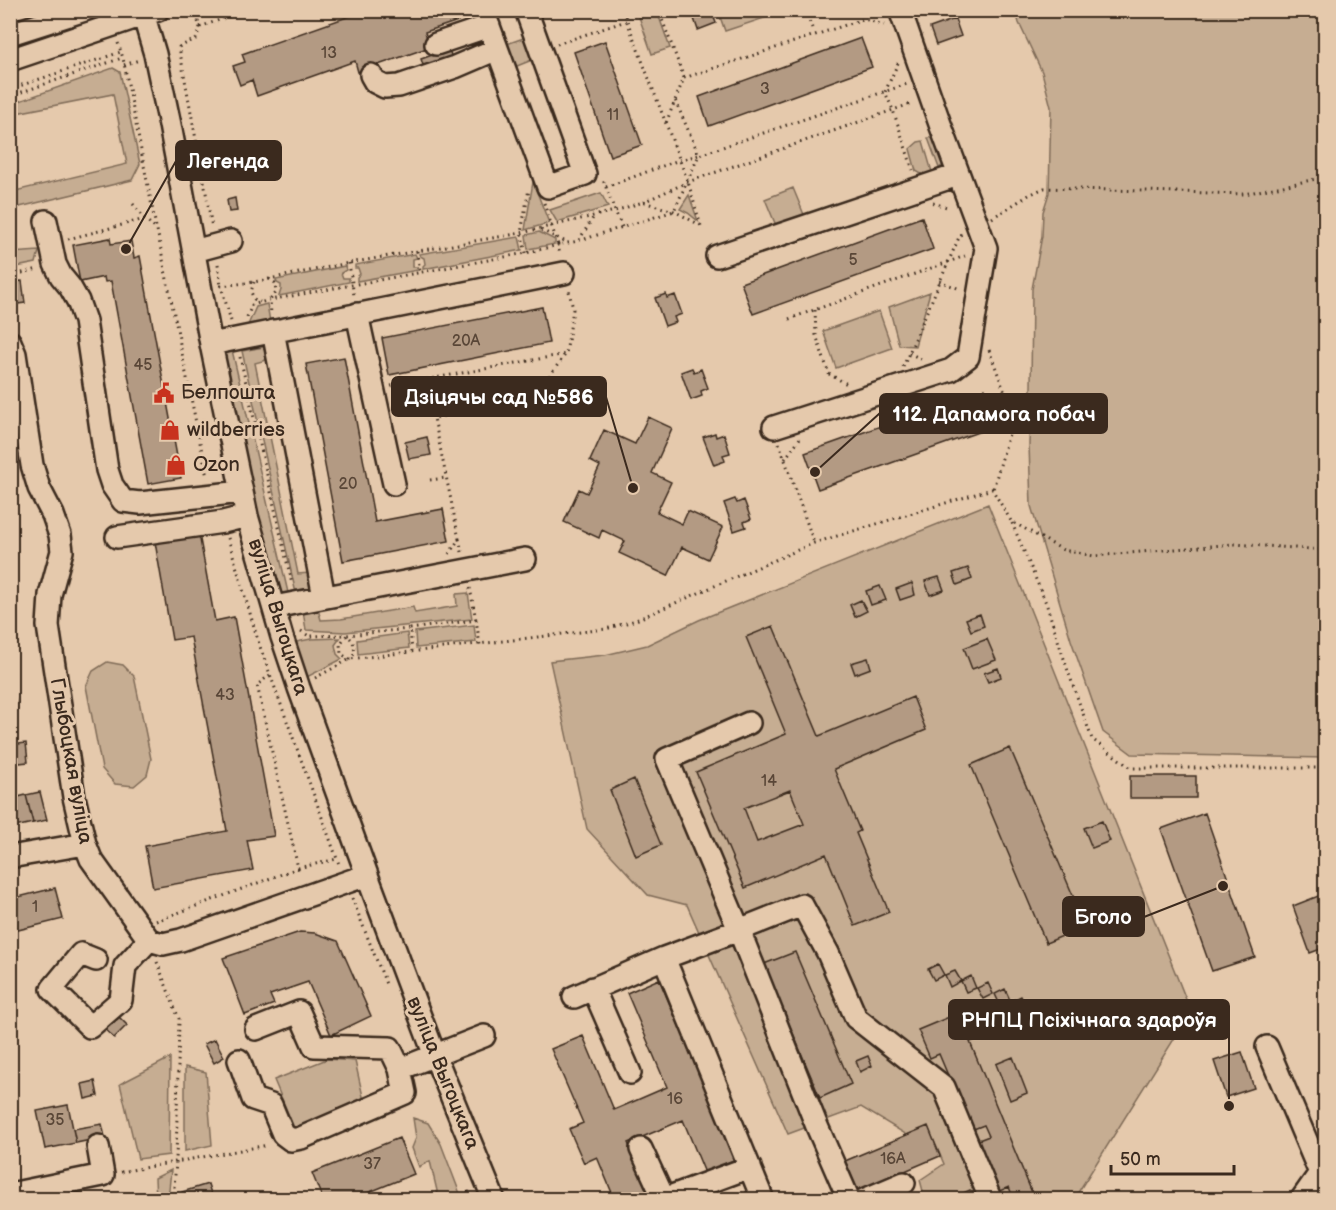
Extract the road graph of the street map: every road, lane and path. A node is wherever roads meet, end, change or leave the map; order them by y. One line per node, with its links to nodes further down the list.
1 (85, 10): 15 (street)
2 (194, 10): 12 (path)
3 (220, 10): 12 (path)
4 (247, 10): 12 (path)
5 (526, 10): 18 (street)
6 (623, 10): 13 (path)
7 (661, 10): 25 (path)
8 (805, 10): 14 (path)
9 (148, 12): 21 (street); 40 (street, вуліца Выгоцкага)
10 (891, 14): 25 (path); 43 (street)
11 (486, 18): 16 (street); 18 (street)
12 (197, 19)
13 (626, 21): 17 (path); 36 (path)
14 (812, 28)
15 (10, 34)
16 (436, 44)
17 (552, 45)
18 (497, 49): 24 (street)
19 (120, 52): 27 (path)
20 (123, 58): 30 (path)
21 (10, 60)
22 (124, 65): 63 (path)
23 (902, 74): 28 (path)
24 (371, 75)
25 (684, 78): 31 (path)
26 (913, 81): 28 (path)
27 (10, 89)
28 (885, 92): 34 (path); 37 (path)
29 (909, 94): 33 (path)
30 (10, 96)
31 (675, 100): 36 (path); 37 (path)
32 (920, 100): 33 (path)
33 (912, 103): 34 (path); 35 (path)
34 (893, 110): 45 (path); 47 (path)
35 (915, 112)
36 (666, 124): 39 (path)
37 (699, 155): 39 (path); 45 (path)
38 (218, 159): 40 (street)
39 (680, 160): 45 (path); 46 (path)
40 (179, 169): 72 (street, вуліца Выгоцкага)
41 (602, 176): 46 (path)
42 (1326, 177): 49 (path)
43 (949, 178): 47 (street); 52 (path); 71 (street)
44 (530, 181): 64 (path)
45 (688, 182): 50 (path); 54 (path); 54 (path)
46 (606, 186): 53 (path)
47 (919, 188): 52 (path); 75 (street)
48 (540, 193): 59 (path)
49 (1029, 195)
50 (643, 202): 53 (path); 54 (path)
51 (133, 204): 57 (path)
52 (950, 208): 56 (path)
53 (615, 211): 55 (path); 61 (path)
54 (674, 211): 61 (path)
55 (594, 216): 59 (path); 68 (path)
56 (953, 217)
57 (145, 219): 63 (path); 69 (path)
58 (46, 221): 69 (street)
59 (552, 226): 62 (path); 66 (path)
60 (957, 226): 65 (path)
61 (622, 227): 68 (path)
62 (540, 229): 64 (path); 66 (path)
63 (157, 230): 106 (path)
64 (521, 233): 73 (path); 74 (path)
65 (960, 235): 70 (path); 77 (path)
66 (557, 238): 68 (path)
67 (231, 241): 72 (street)
68 (578, 241)
69 (50, 243): 106 (street)
70 (963, 245)
71 (986, 248): 77 (path); 87 (street)
72 (195, 251): 93 (street, вуліца Выгоцкага)
73 (417, 252): 76 (path); 78 (path)
74 (525, 253)
75 (717, 256)
76 (349, 262): 82 (path); 88 (path)
77 (947, 262): 83 (path); 86 (path)
78 (420, 272)
79 (22, 273): 81 (path)
80 (564, 273): 88 (street)
81 (10, 274)
82 (269, 279): 84 (path); 90 (path)
83 (939, 281): 87 (path); 95 (path)
84 (254, 282): 85 (path); 91 (path)
85 (260, 303)
86 (815, 310): 89 (path); 99 (path)
87 (975, 313): 100 (street)
88 (357, 315): 90 (street); 103 (street)
89 (789, 319)
90 (273, 331): 91 (street); 114 (street)
91 (236, 339): 93 (street); 115 (path)
92 (10, 342): 128 (street, Глыбоцкая вуліца)
93 (210, 344): 105 (street, вуліца Выгоцкага)
94 (987, 344): 104 (path)
95 (909, 353): 97 (path); 98 (path)
96 (567, 354): 101 (path)
97 (931, 364)
98 (899, 374)
99 (849, 385)
100 (774, 427): 110 (path)
101 (446, 478): 102 (path); 112 (path)
102 (430, 480)
103 (394, 484)
104 (992, 489): 108 (path); 110 (path)
105 (242, 492): 106 (street); 107 (street, вуліца Выгоцкага)
106 (210, 495)
107 (247, 516): 109 (street); 116 (street, вуліца Выгоцкага)
108 (1011, 521): 111 (path); 127 (path)
109 (117, 537)
110 (814, 543): 121 (path)
111 (1326, 550)
112 (448, 554)
113 (525, 559): 114 (street)
114 (324, 597): 115 (street)
115 (296, 603): 116 (street); 118 (path)
116 (274, 607): 119 (street, вуліца Выгоцкага)
117 (410, 629): 118 (path); 121 (path); 122 (path)
118 (347, 635): 123 (path); 123 (path)
119 (282, 637): 120 (path); 125 (street, вуліца Выгоцкага)
120 (259, 644)
121 (480, 645): 122 (path)
122 (412, 651): 123 (path)
123 (350, 659): 125 (path)
124 (270, 675): 131 (path)
125 (299, 688): 132 (street, вуліца Выгоцкага)
126 (749, 723): 133 (street)
127 (1326, 768)
128 (85, 844): 129 (street); 134 (street, Глыбоцкая вуліца)
129 (10, 857)
130 (337, 859): 131 (path)
131 (298, 868): 134 (path)
132 (366, 875): 134 (street); 140 (street, вуліца Выгоцкага)
133 (739, 930): 135 (street); 152 (street); 156 (street)
134 (144, 934): 136 (street); 147 (path)
135 (664, 958): 143 (street); 148 (street)
136 (96, 960)
137 (256, 1029): 142 (street)
138 (484, 1036): 140 (street)
139 (1268, 1047): 158 (street)
140 (435, 1056): 142 (street); 154 (street, вуліца Выгоцкага)
141 (238, 1060): 144 (street)
142 (400, 1069): 144 (street)
143 (630, 1073)
144 (291, 1140): 147 (path)
145 (98, 1146): 149 (street)
146 (640, 1149): 148 (street)
147 (176, 1162): 149 (path); 153 (path)
148 (750, 1167): 155 (street)
149 (103, 1175): 151 (street)
150 (904, 1183): 157 (street)
151 (10, 1194)
152 (989, 1196)
153 (172, 1200)
154 (494, 1200)
155 (763, 1200)
156 (849, 1200)
157 (864, 1200)
158 (1301, 1200)

